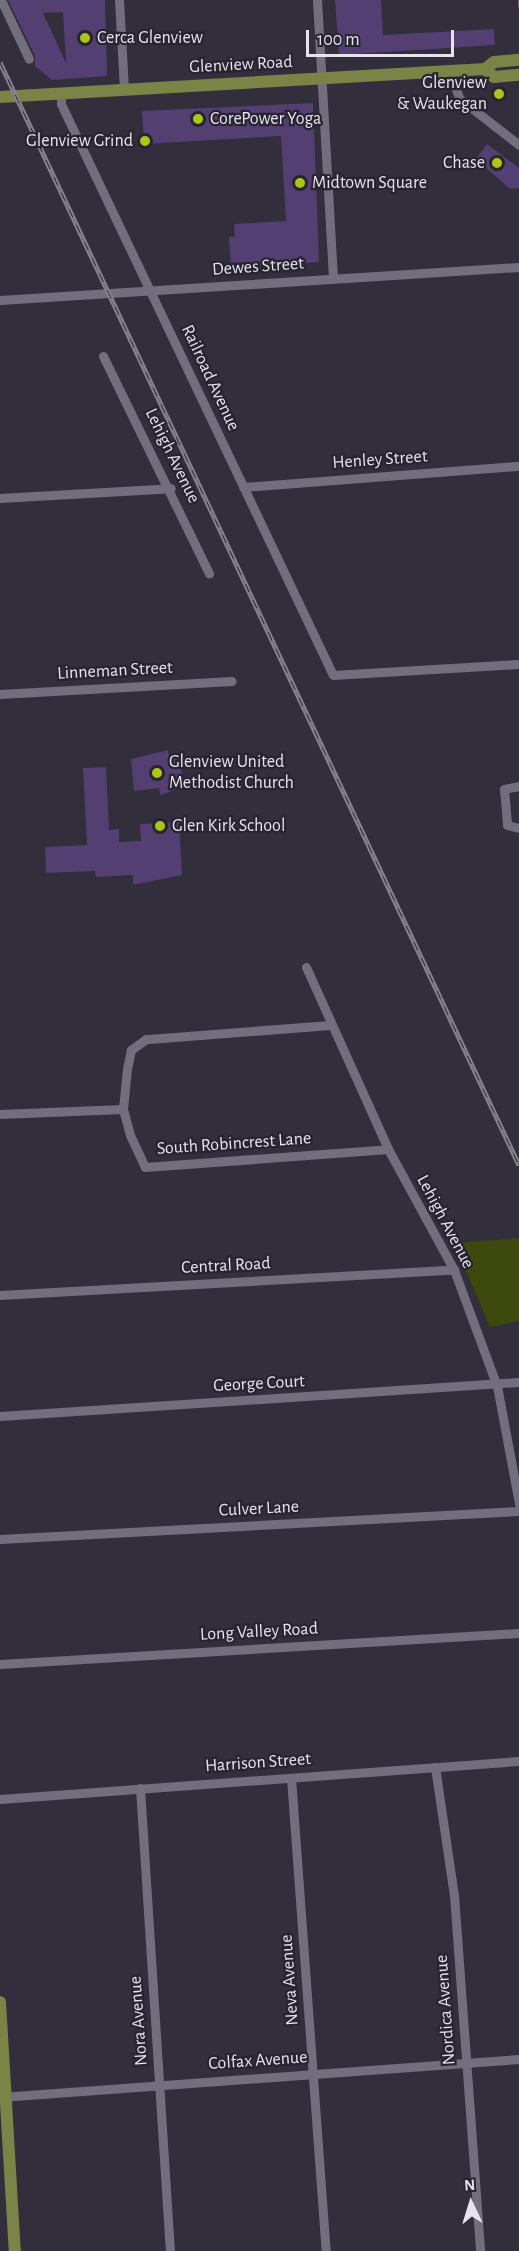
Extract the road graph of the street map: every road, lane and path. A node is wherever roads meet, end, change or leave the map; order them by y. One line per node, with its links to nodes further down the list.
1 (1, 0): 4 (street)
2 (119, 0): 10 (street)
3 (317, 0): 9 (street)
4 (29, 59)
5 (513, 60): 6 (main road, Glenview Road)
6 (485, 69): 7 (main road, Glenview Road); 8 (main road, Glenview Road)
7 (449, 71): 9 (main road, Glenview Road); 13 (street)
8 (514, 76)
9 (322, 78): 10 (main road, Glenview Road); 15 (street)
10 (124, 90): 11 (main road, Glenview Road)
11 (60, 93): 12 (main road, Glenview Road); 16 (street, Railroad Avenue)
12 (0, 97)
13 (519, 145)
14 (519, 267): 15 (street, Dewes Street)
15 (333, 279): 16 (street, Dewes Street)
16 (150, 290): 17 (street, Dewes Street); 20 (street, Railroad Avenue)
17 (0, 300)
18 (103, 356): 21 (street, Lehigh Avenue)
19 (519, 466): 20 (street, Henley Street)
20 (243, 487): 24 (street, Railroad Avenue)
21 (171, 488): 22 (street); 23 (street, Lehigh Avenue)
22 (0, 498)
23 (209, 573)
24 (519, 664)
25 (232, 681): 26 (street, Linneman Street)
26 (0, 694)
27 (519, 786): 28 (street)
28 (519, 828)
29 (306, 967): 30 (street, Lehigh Avenue)
30 (330, 1025): 31 (street); 33 (street, Lehigh Avenue)
31 (123, 1109): 32 (street); 33 (street, South Robincrest Lane)
32 (0, 1114)
33 (388, 1149): 34 (street, Lehigh Avenue)
34 (454, 1270): 35 (street, Central Road); 37 (street, Lehigh Avenue)
35 (0, 1295)
36 (519, 1382): 37 (street, George Court)
37 (497, 1386): 38 (street, George Court); 39 (street, Lehigh Avenue)
38 (0, 1416)
39 (519, 1504)
40 (519, 1511): 41 (street, Culver Lane)
41 (0, 1539)
42 (519, 1633): 43 (street, Long Valley Road)
43 (0, 1664)
44 (519, 1761): 45 (street, Harrison Street)
45 (435, 1767): 46 (street, Harrison Street); 51 (street, Nordica Avenue)
46 (291, 1778): 47 (street, Harrison Street); 52 (street, Neva Avenue)
47 (140, 1788): 48 (street, Harrison Street); 53 (street, Nora Avenue)
48 (0, 1799)
49 (0, 2002): 54 (main road)
50 (519, 2059): 51 (street, Colfax Avenue)
51 (467, 2062): 52 (street, Colfax Avenue); 58 (street, Nordica Avenue)
52 (314, 2074): 53 (street, Colfax Avenue); 57 (street, Neva Avenue)
53 (160, 2085): 54 (street, Colfax Avenue); 56 (street, Nora Avenue)
54 (3, 2097): 55 (main road)
55 (15, 2251)
56 (170, 2251)
57 (326, 2251)
58 (480, 2251)

